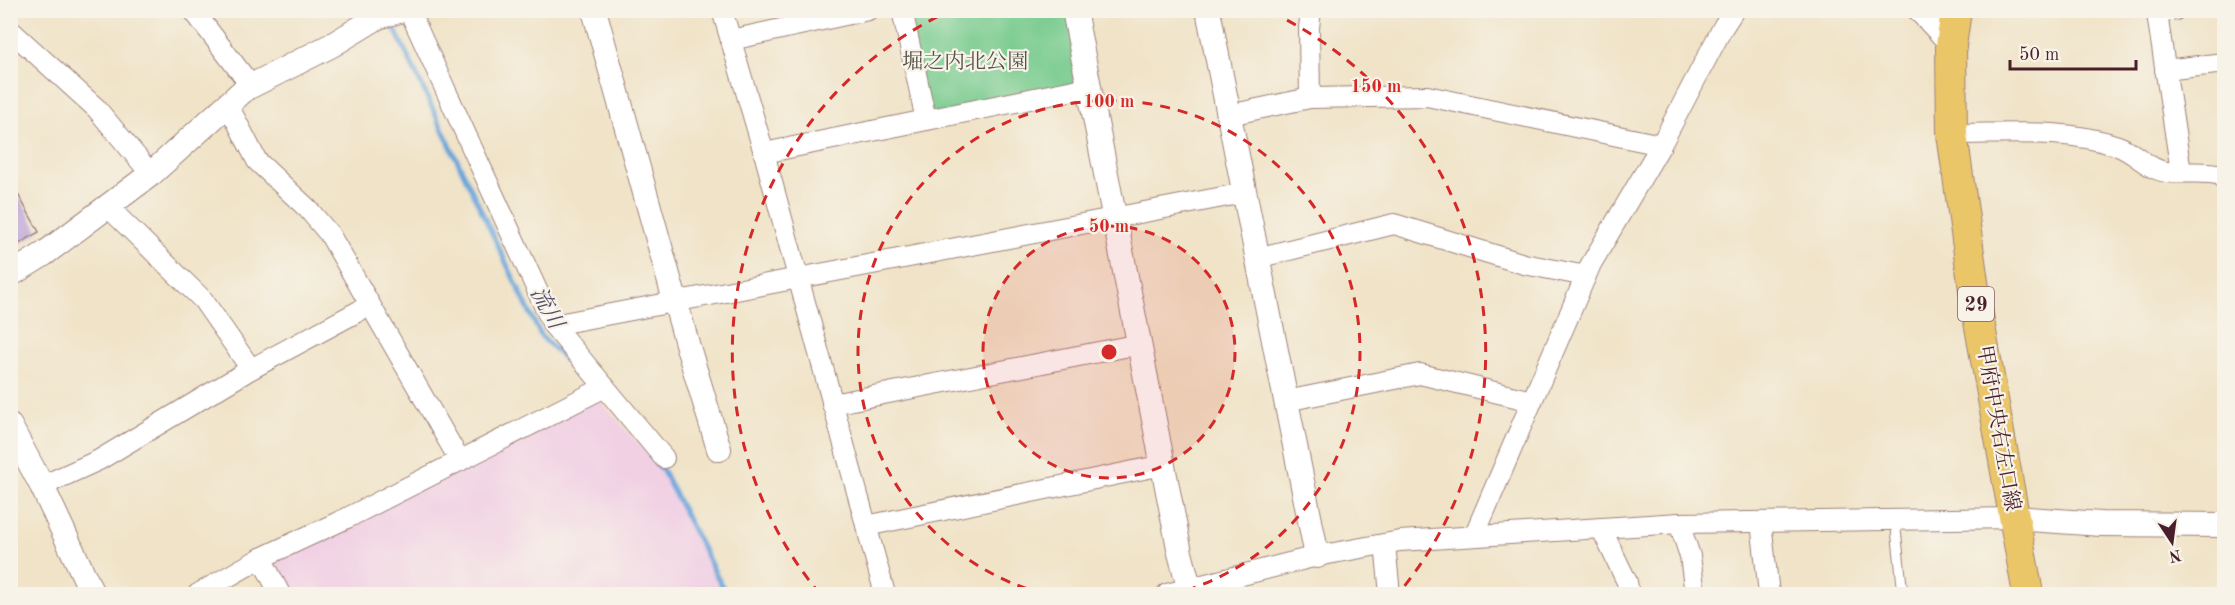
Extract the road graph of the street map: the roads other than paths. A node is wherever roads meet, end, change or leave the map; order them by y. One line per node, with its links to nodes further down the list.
1 (193, 10): 19 (street)
2 (594, 10): 38 (street)
3 (722, 10): 15 (street)
4 (868, 10): 15 (street)
5 (902, 10): 24 (street)
6 (1074, 10): 20 (street)
7 (1208, 10): 23 (street)
8 (1311, 10): 21 (street)
9 (1734, 10): 26 (street)
10 (1917, 10): 16 (street)
11 (1956, 10): 16 (main road, 甲府中央右左口線 / 29)
12 (2175, 10): 18 (street)
13 (397, 12): 19 (street); 40 (street)
14 (10, 30): 29 (street)
15 (731, 40): 27 (street)
16 (1951, 46): 25 (main road, 甲府中央右左口線 / 29)
17 (2224, 63): 18 (street)
18 (2166, 70): 28 (street)
19 (251, 86): 22 (street)
20 (1089, 87): 24 (street); 33 (street)
21 (1310, 98): 23 (street); 26 (street)
22 (228, 105): 29 (street); 39 (street)
23 (1229, 116): 31 (street)
24 (926, 120): 27 (street)
25 (1952, 134): 28 (street); 53 (main road, 甲府中央右左口線 / 29)
26 (1661, 145): 36 (street)
27 (764, 153): 37 (street)
28 (2181, 172): 30 (street)
29 (151, 174): 32 (street)
30 (2224, 180)
31 (1244, 193): 33 (street); 34 (street)
32 (107, 206): 35 (street); 42 (street)
33 (1115, 219): 37 (street); 41 (street)
34 (1257, 258): 36 (street); 44 (street)
35 (10, 275)
36 (1586, 276): 45 (street)
37 (798, 279): 38 (street); 46 (street)
38 (676, 302): 40 (street); 48 (street)
39 (370, 305): 42 (street); 50 (street)
40 (553, 325): 43 (street)
41 (1140, 344): 46 (street); 51 (street)
42 (251, 369): 52 (street)
43 (601, 389): 49 (street); 50 (street)
44 (1286, 401): 45 (street); 62 (street)
45 (1532, 401): 60 (street)
46 (832, 404): 58 (street)
47 (10, 426): 52 (street)
48 (719, 449)
49 (664, 458)
50 (460, 461): 63 (street)
51 (1163, 465): 58 (street); 64 (street)
52 (42, 486): 65 (street)
53 (2015, 519): 54 (street); 57 (street); 74 (main road, 甲府中央右左口線 / 29)
54 (1895, 520): 55 (street); 73 (lane)
55 (1761, 522): 56 (street); 72 (street)
56 (1678, 523): 59 (street); 71 (street)
57 (2224, 525)
58 (866, 526): 68 (street)
59 (1601, 528): 60 (street); 70 (street)
60 (1474, 536): 61 (street)
61 (1385, 544): 62 (street); 69 (street)
62 (1317, 556): 64 (street)
63 (261, 558): 66 (street); 67 (street)
64 (1182, 593)
65 (92, 594)
66 (198, 594)
67 (280, 594)
68 (885, 594)
69 (1390, 594)
70 (1629, 594)
71 (1695, 594)
72 (1768, 594)
73 (1903, 594)
74 (2028, 594)

